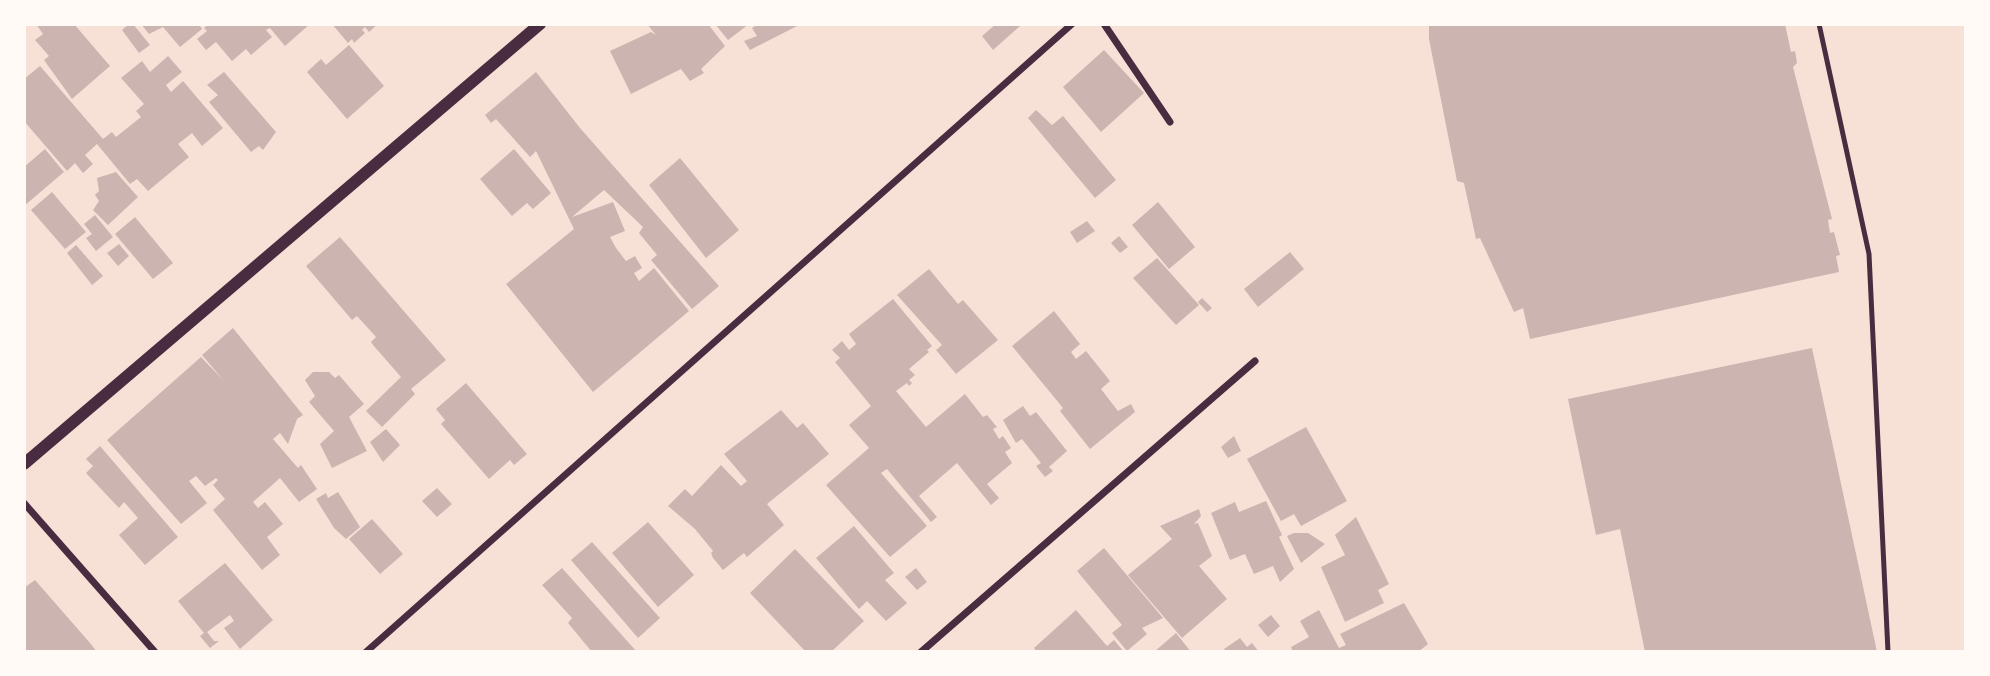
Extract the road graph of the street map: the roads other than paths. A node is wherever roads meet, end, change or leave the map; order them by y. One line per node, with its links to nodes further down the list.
1 (540, 24): 7 (street)
2 (1072, 24): 10 (street)
3 (1104, 24): 5 (street)
4 (1819, 24): 12 (lane)
5 (1170, 122)
6 (1255, 361): 11 (street)
7 (24, 464)
8 (24, 503): 9 (street)
9 (155, 652)
10 (366, 652)
11 (921, 652)
12 (1888, 652)

